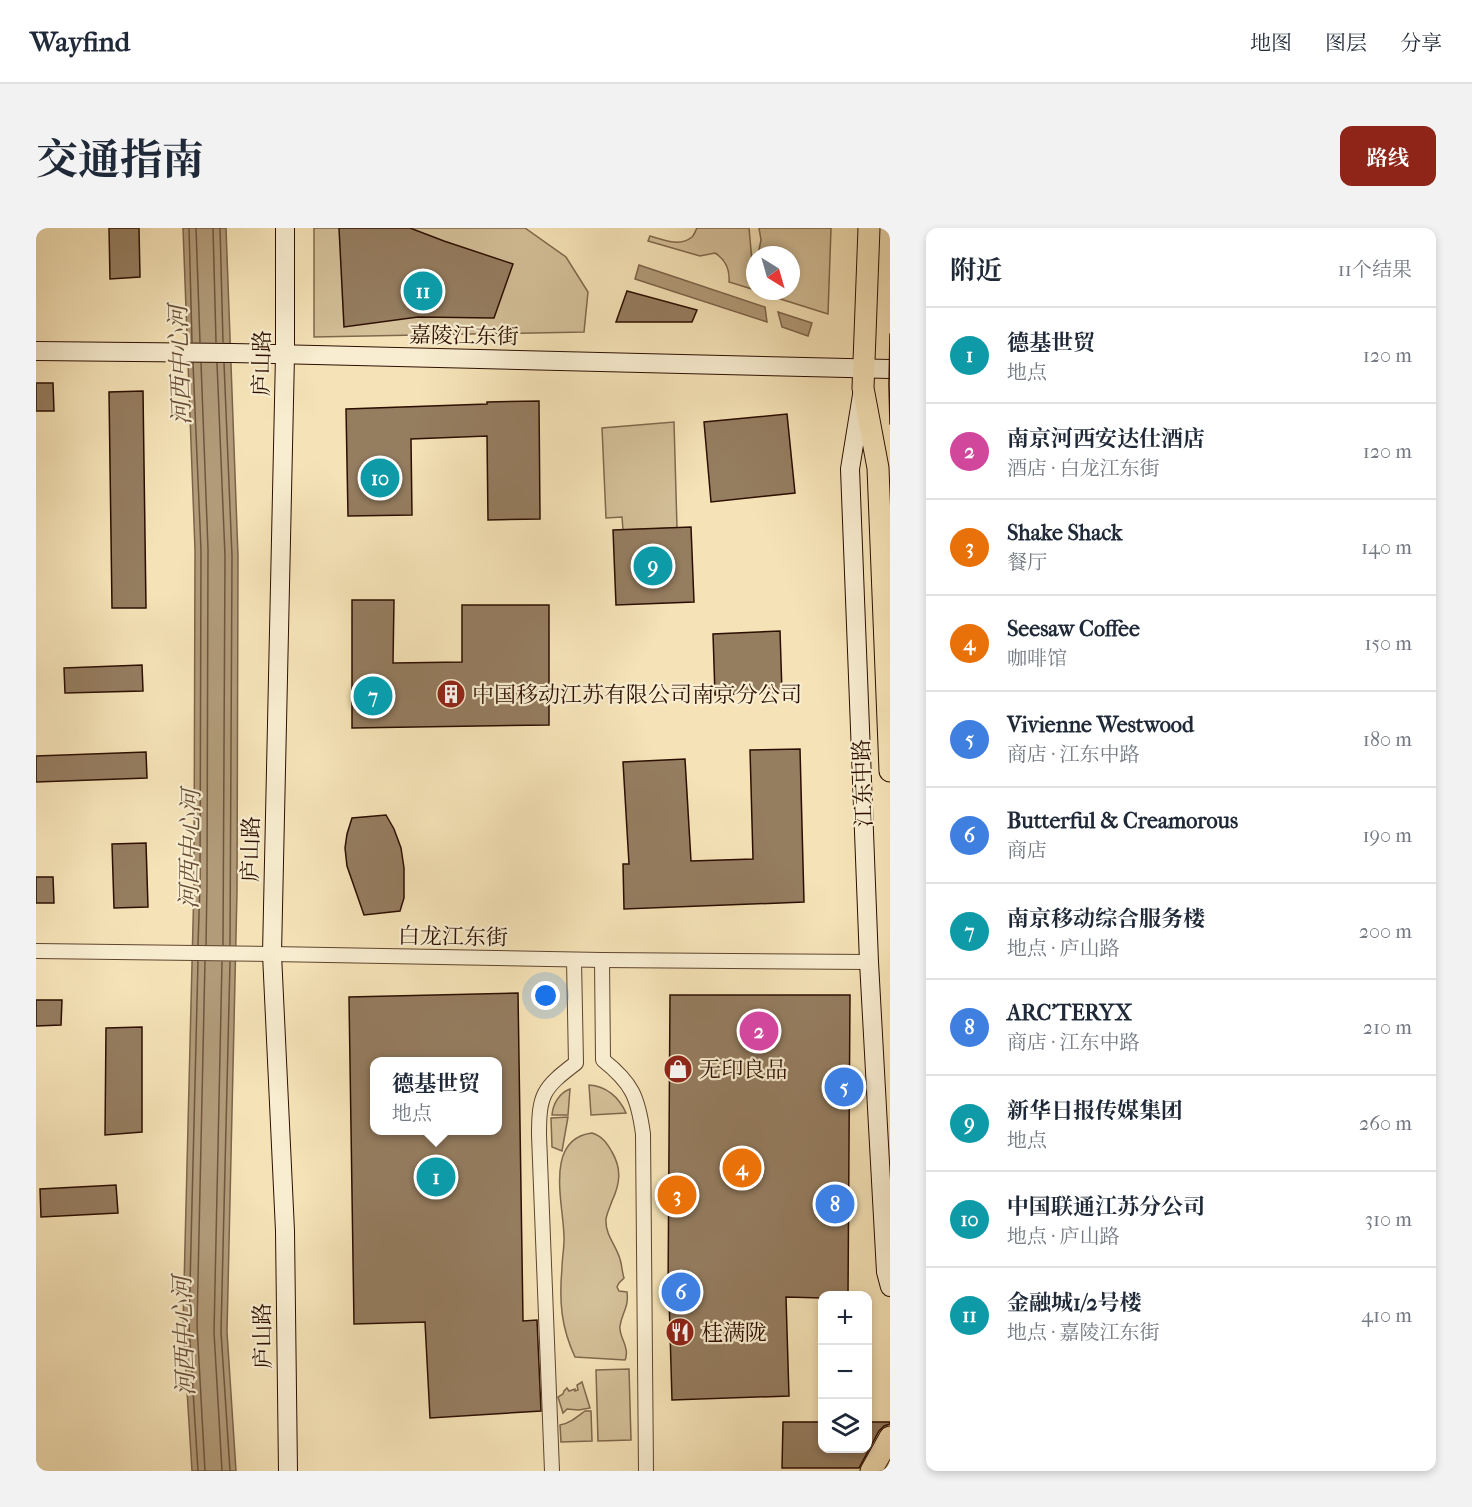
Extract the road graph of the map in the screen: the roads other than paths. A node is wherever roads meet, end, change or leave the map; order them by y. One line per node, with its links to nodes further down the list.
1 (285, 228): 4 (main road, 庐山路)
2 (869, 228): 6 (main road, 江东中路)
3 (36, 351): 4 (main road, 嘉陵江东街)
4 (285, 355): 6 (main road, 嘉陵江东街); 9 (main road, 庐山路)
5 (890, 369): 6 (main road, 嘉陵江东街)
6 (864, 378): 7 (main road, 江东中路); 12 (main road, 江东中路)
7 (890, 771)
8 (36, 951): 9 (street, 白龙江东街)
9 (272, 954): 10 (street, 白龙江东街); 15 (main road, 庐山路)
10 (574, 960): 11 (street, 白龙江东街); 16 (street)
11 (602, 960): 12 (street, 白龙江东街); 17 (street)
12 (869, 962): 13 (main road, 江东中路)
13 (890, 1287)
14 (890, 1437): 18 (main road)
15 (288, 1471)
16 (552, 1471)
17 (646, 1471)
18 (871, 1471)

